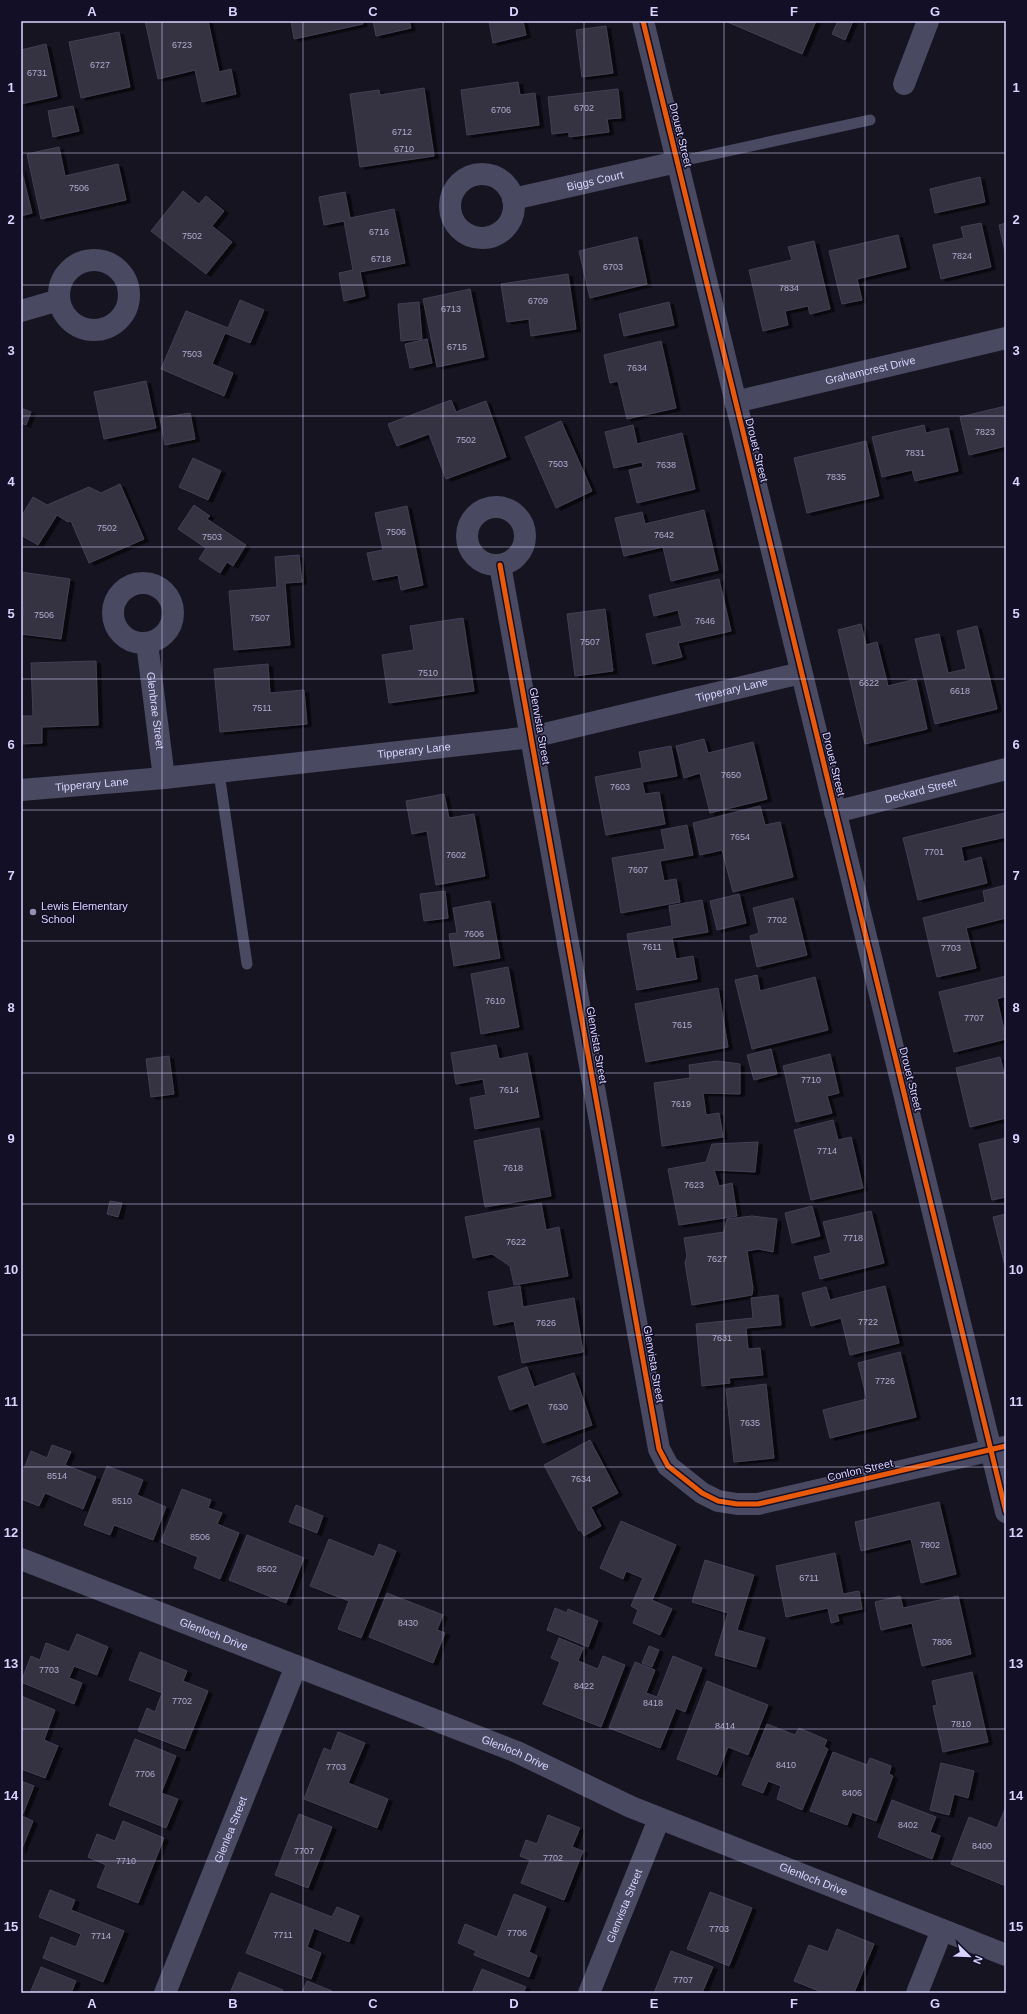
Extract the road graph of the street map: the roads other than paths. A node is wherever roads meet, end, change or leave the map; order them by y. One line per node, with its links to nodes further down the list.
1 (643, 21): 5 (street, Drouet Street)
2 (928, 21): 3 (street)
3 (904, 84)
4 (870, 120): 5 (lane)
5 (677, 162): 6 (street, Biggs Court); 10 (street, Drouet Street)
6 (513, 199)
7 (59, 300): 8 (street)
8 (21, 311)
9 (1006, 338): 10 (street, Grahamcrest Drive)
10 (735, 402): 13 (street, Drouet Street)
11 (500, 565): 14 (street, Glenvista Street)
12 (147, 643): 17 (street, Glenbrae Street)
13 (801, 673): 14 (street, Tipperary Lane); 19 (street, Drouet Street)
14 (532, 738): 16 (street, Tipperary Lane); 22 (street, Glenvista Street)
15 (1006, 769): 19 (street, Deckard Street)
16 (219, 772): 17 (street, Tipperary Lane); 20 (lane)
17 (164, 778): 18 (street, Tipperary Lane)
18 (21, 790)
19 (835, 812): 21 (street, Drouet Street)
20 (247, 964)
21 (999, 1448): 22 (street, Conlon Street); 23 (street, Drouet Street)
22 (718, 1501)
23 (1006, 1512)
24 (21, 1559): 25 (street, Glenloch Drive)
25 (296, 1666): 26 (street, Glenloch Drive); 29 (street, Glenlea Street)
26 (659, 1819): 27 (street, Glenloch Drive); 30 (street, Glenvista Street)
27 (942, 1930): 28 (street, Glenloch Drive); 31 (street)
28 (1006, 1955)
29 (165, 1993)
30 (589, 1993)
31 (916, 1993)

